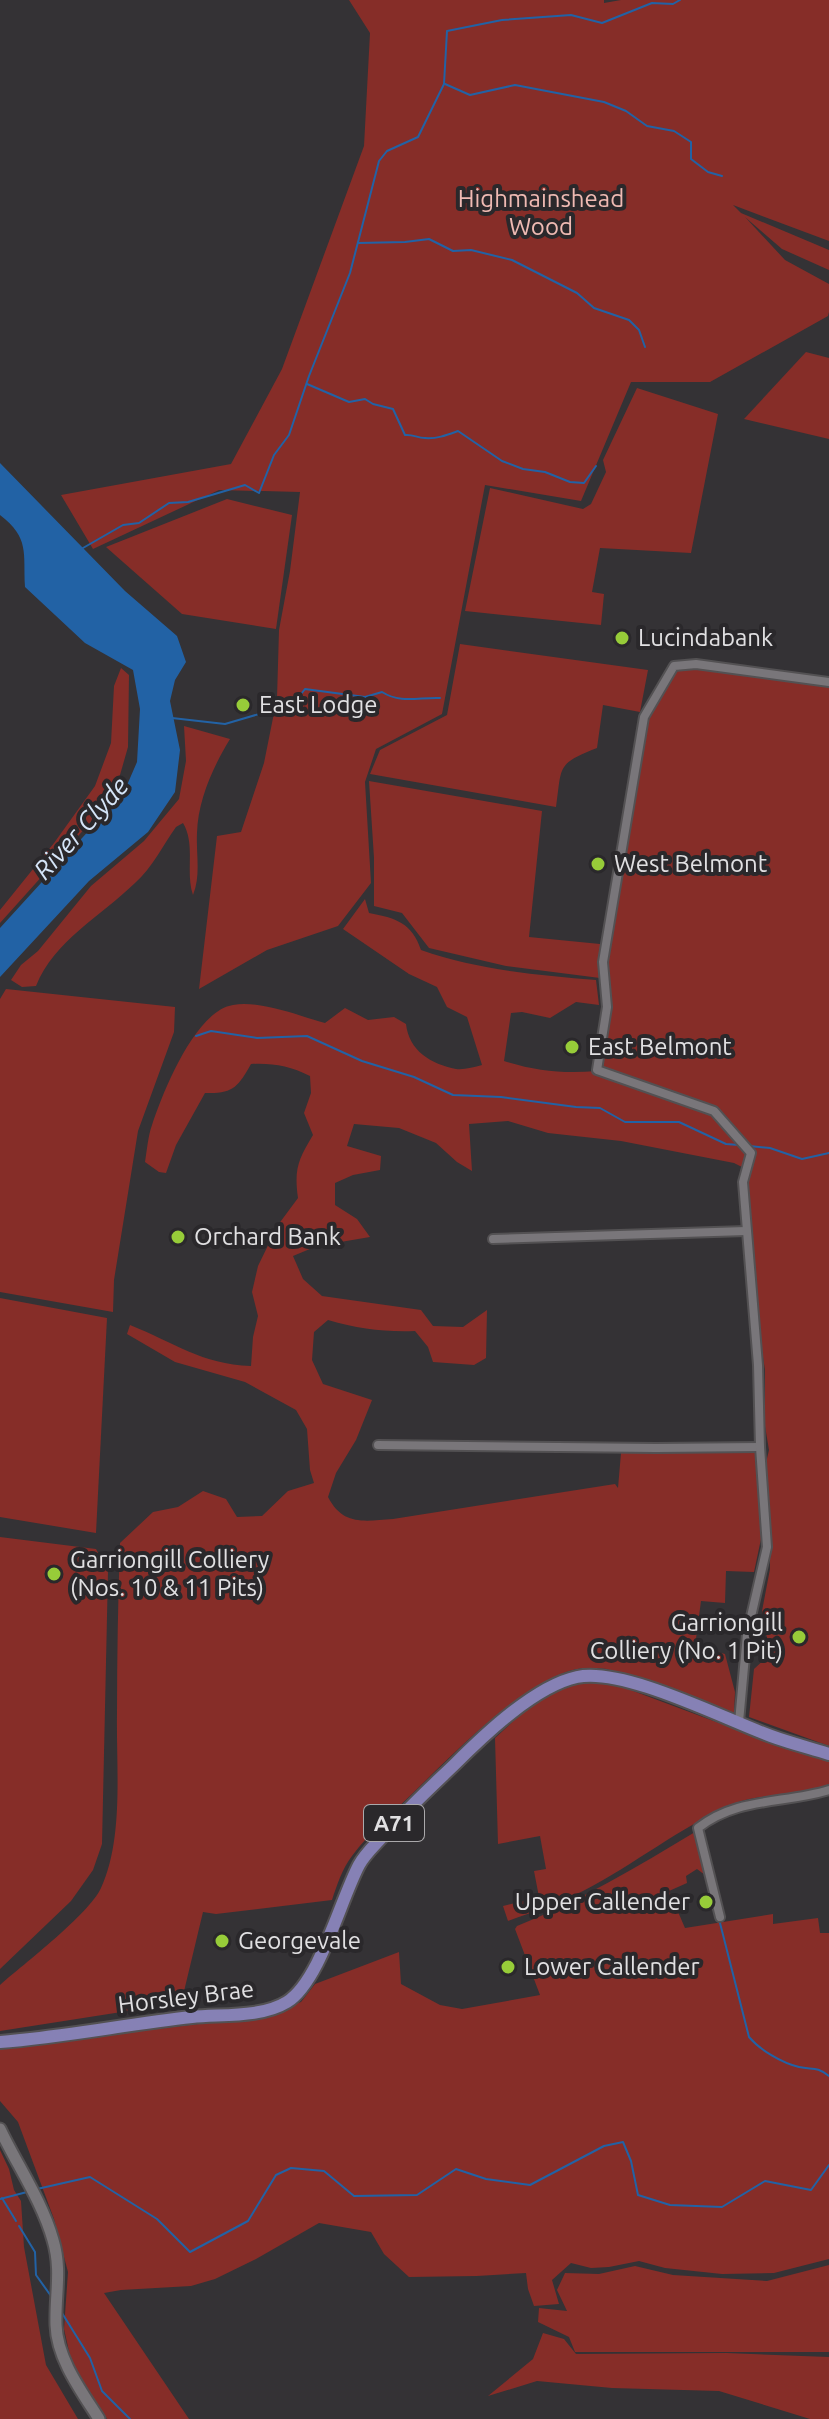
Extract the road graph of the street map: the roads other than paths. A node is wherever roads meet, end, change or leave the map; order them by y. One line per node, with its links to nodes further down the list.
1 (829, 682): 2 (street)
2 (746, 1231): 3 (street); 5 (street)
3 (493, 1239)
4 (378, 1445): 5 (street)
5 (760, 1447): 6 (street)
6 (739, 1722): 7 (main road, Horsley Brae / A71); 10 (main road, Horsley Brae / A71)
7 (829, 1754)
8 (829, 1790): 9 (street)
9 (720, 1917)
10 (0, 2042)
11 (0, 2129): 12 (main road)
12 (99, 2419)

